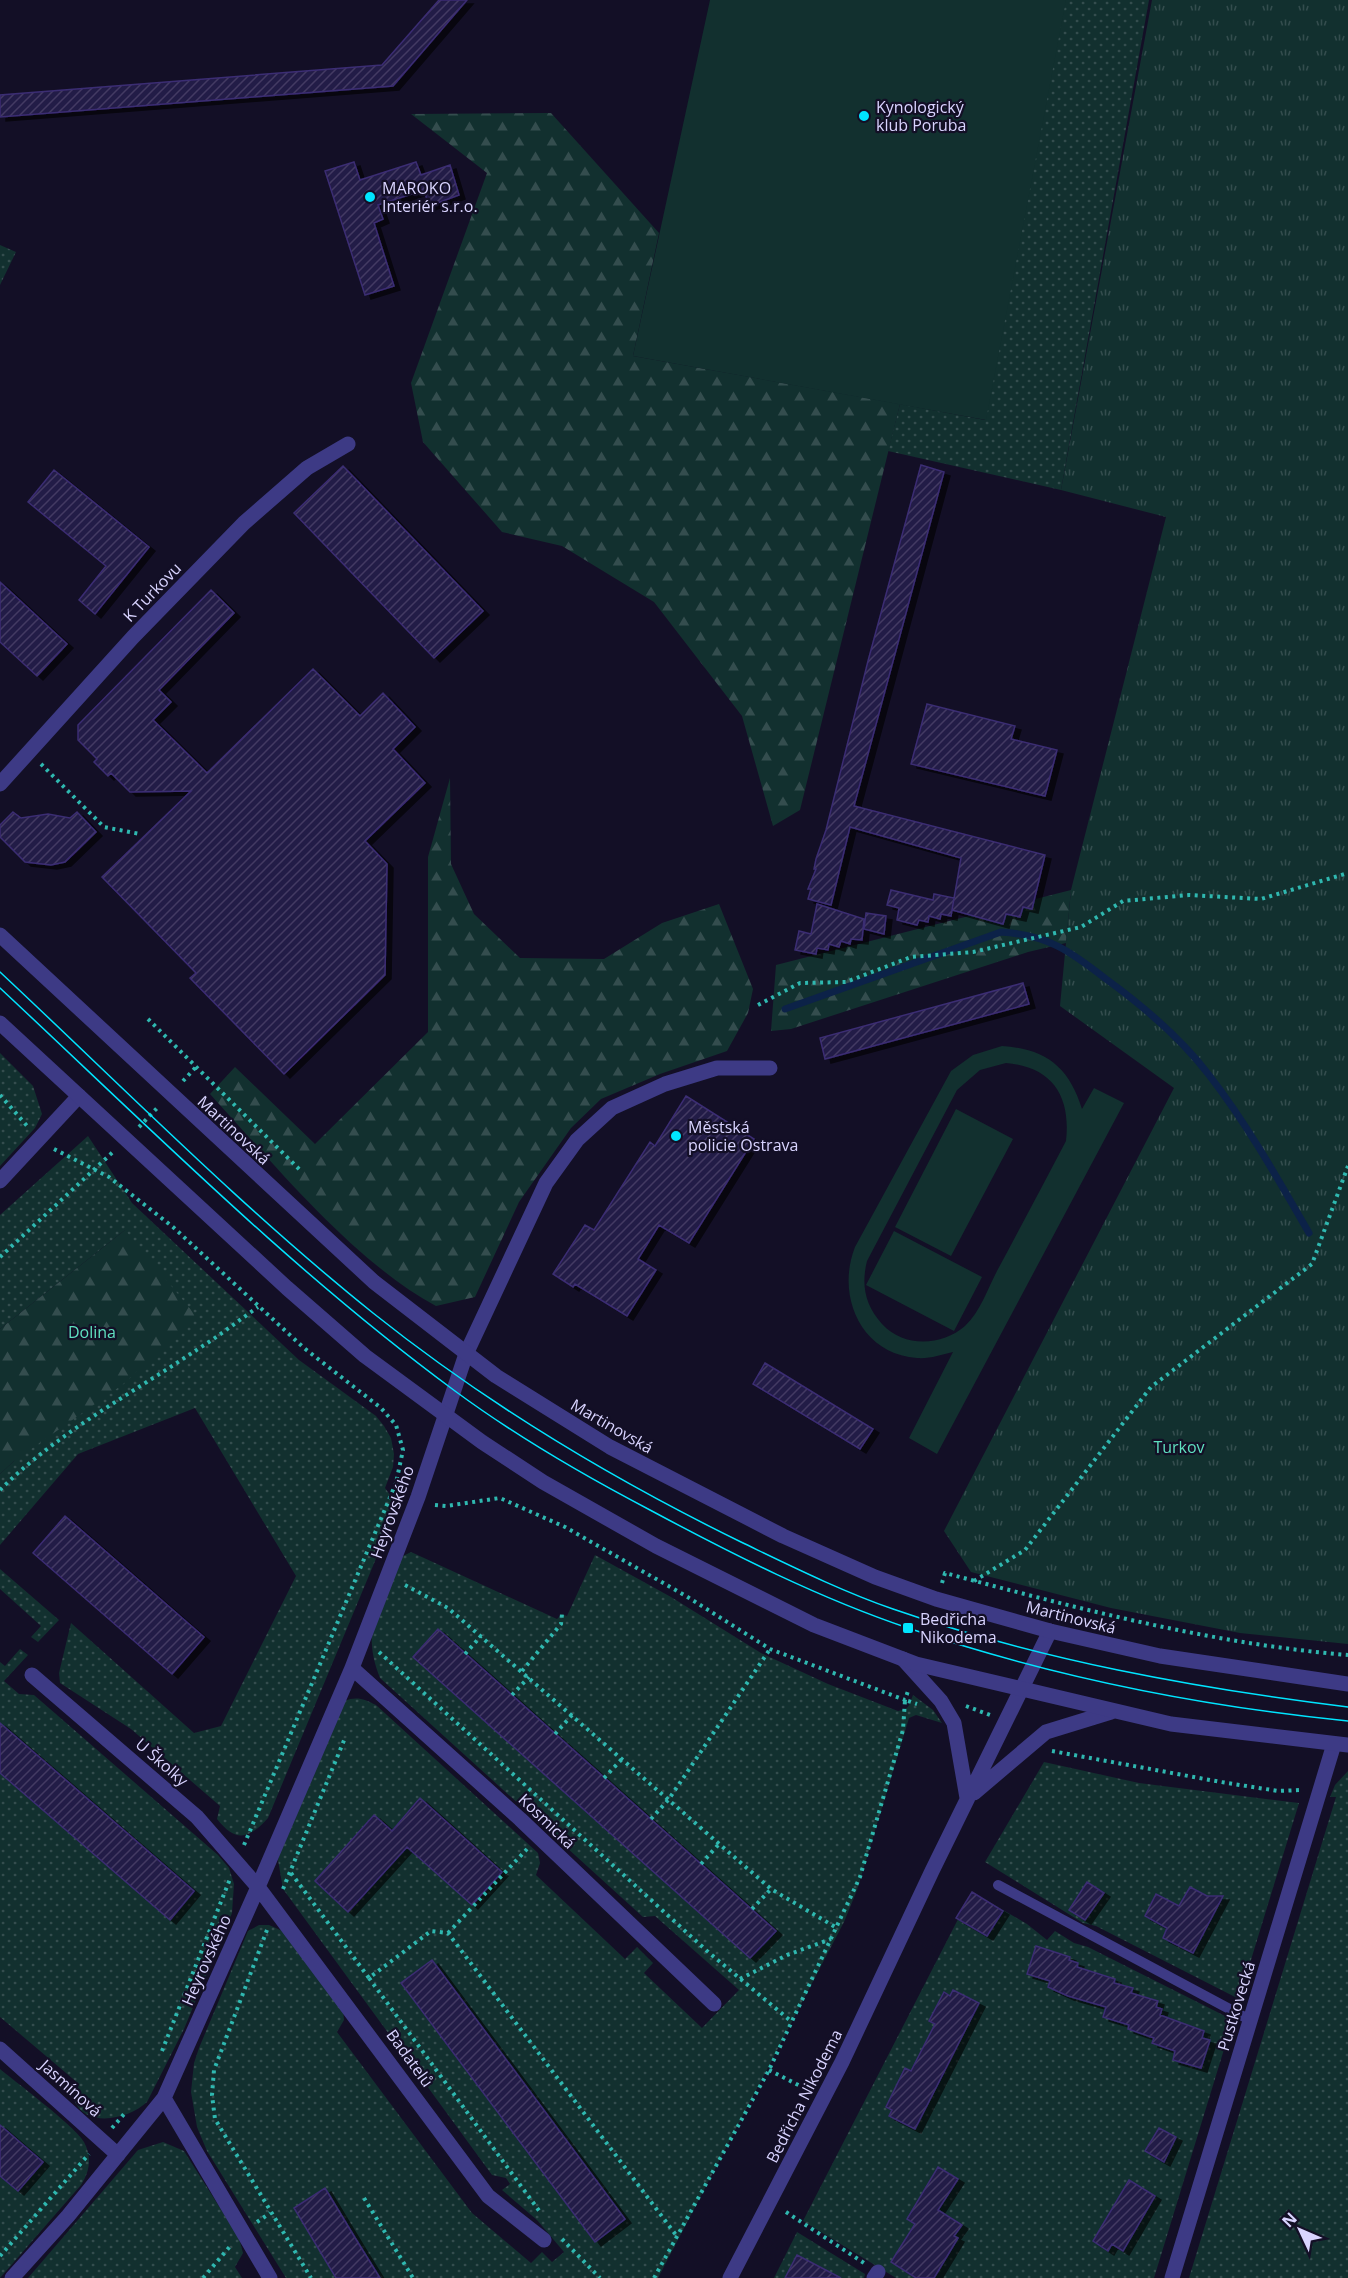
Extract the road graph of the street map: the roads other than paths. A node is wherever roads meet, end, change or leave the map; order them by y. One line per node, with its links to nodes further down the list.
1 (348, 444): 2 (street, K Turkovu)
2 (0, 784)
3 (0, 935): 8 (street, Martinovská)
4 (0, 1023): 6 (street)
5 (770, 1068): 8 (street, Heyrovského)
6 (79, 1096): 7 (street); 9 (street)
7 (0, 1181)
8 (466, 1354): 9 (street, Heyrovského); 10 (street, Martinovská)
9 (445, 1417): 11 (street); 12 (street, Heyrovského)
10 (1050, 1631): 14 (street, Martinovská); 15 (street, Bedřicha Nikodema)
11 (903, 1659): 15 (street); 18 (street)
12 (352, 1668): 20 (street, Heyrovského); 21 (street, Kosmická)
13 (32, 1675): 20 (street, U Školky)
14 (1348, 1684)
15 (1023, 1690): 16 (street); 18 (street, Bedřicha Nikodema)
16 (1111, 1712): 17 (street); 18 (street, Bedřicha Nikodema)
17 (1341, 1745): 22 (street, Pustkovecká)
18 (967, 1798): 29 (street, Bedřicha Nikodema)
19 (998, 1885): 22 (lane)
20 (258, 1887): 24 (street, Heyrovského); 26 (street, Badatelů)
21 (714, 2004)
22 (1250, 2020): 30 (street, Pustkovecká)
23 (0, 2049): 25 (street, Jasmínová)
24 (164, 2098): 25 (street, Heyrovského); 28 (street)
25 (118, 2154): 27 (street, Heyrovského)
26 (544, 2240)
27 (12, 2278)
28 (270, 2278)
29 (730, 2278)
30 (1172, 2278)

